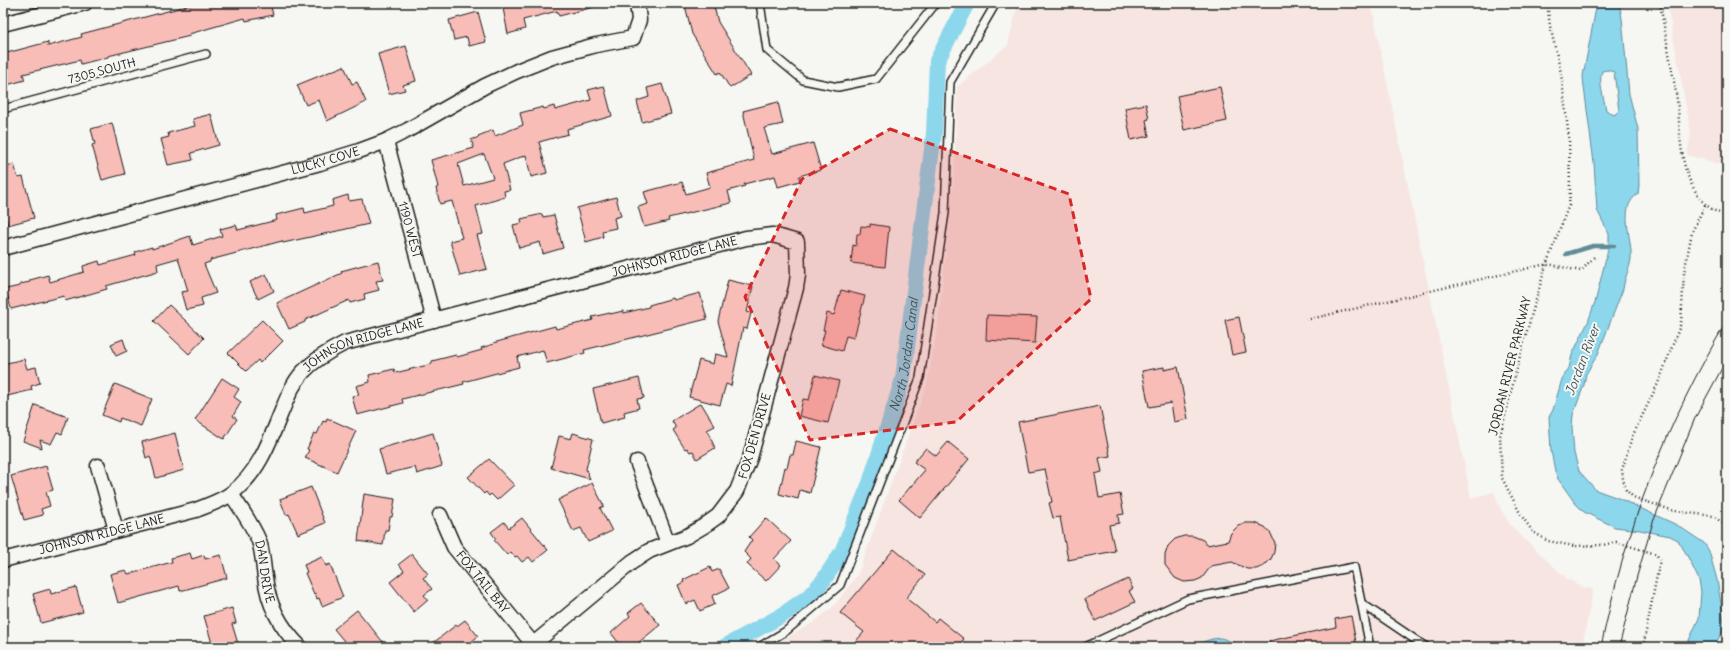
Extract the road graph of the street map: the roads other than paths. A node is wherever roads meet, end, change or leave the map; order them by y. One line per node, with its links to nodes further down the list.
1 (85, 3): 8 (street)
2 (637, 3): 11 (street, LUCKY COVE)
3 (760, 3): 4 (lane)
4 (936, 3)
5 (996, 3): 25 (lane)
6 (1723, 3): 7 (lane)
7 (1727, 4)
8 (3, 24)
9 (206, 54): 10 (lane, 7305 SOUTH)
10 (3, 109)
11 (386, 141): 13 (street, LUCKY COVE); 14 (street, 1190 WEST)
12 (797, 242): 14 (street, JOHNSON RIDGE LANE); 20 (street, FOX DEN DRIVE)
13 (3, 248)
14 (434, 320): 17 (street, JOHNSON RIDGE LANE)
15 (637, 462): 20 (street)
16 (98, 466): 19 (street)
17 (231, 494): 19 (street, JOHNSON RIDGE LANE); 24 (street, DAN DRIVE)
18 (440, 515): 23 (street, FOX TAIL BAY)
19 (116, 530): 21 (street, JOHNSON RIDGE LANE)
20 (668, 543): 23 (street, FOX DEN DRIVE)
21 (3, 560)
22 (1361, 603): 26 (lane); 27 (lane); 28 (lane)
23 (532, 646)
24 (300, 647)
25 (759, 647)
26 (1085, 647)
27 (1370, 647)
28 (1426, 647)

